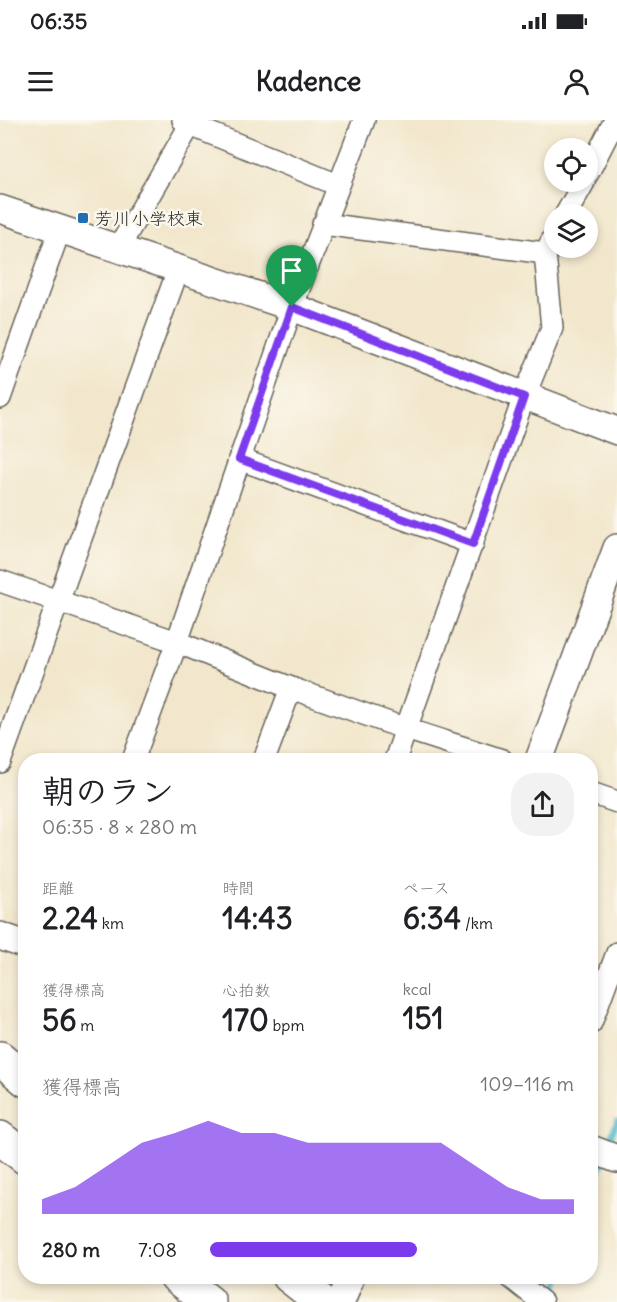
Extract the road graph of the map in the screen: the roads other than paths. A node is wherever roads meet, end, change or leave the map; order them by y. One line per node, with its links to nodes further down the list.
1 (364, 120): 5 (street)
2 (189, 122): 5 (street); 10 (street)
3 (614, 128): 4 (street)
4 (598, 156)
5 (338, 185): 7 (street)
6 (0, 209): 8 (street)
7 (323, 224): 9 (street); 13 (street)
8 (60, 229): 10 (street); 15 (street)
9 (544, 243)
10 (118, 249): 12 (street)
11 (550, 258): 14 (street)
12 (178, 270): 13 (street); 21 (street)
13 (292, 307): 14 (street); 17 (street)
14 (524, 397): 16 (street); 18 (street)
15 (0, 398)
16 (617, 431)
17 (239, 459): 18 (street); 22 (street)
18 (473, 544): 24 (street)
19 (617, 548): 29 (street)
20 (0, 581): 21 (street)
21 (57, 602): 22 (street); 30 (street)
22 (177, 642): 23 (street); 25 (street)
23 (291, 688): 24 (street); 26 (street)
24 (406, 729): 27 (street); 28 (street)
25 (136, 753)
26 (267, 753)
27 (397, 753)
28 (480, 753)
29 (542, 753)
30 (0, 762)
31 (598, 795): 32 (street)
32 (617, 802)
33 (0, 936): 34 (street)
34 (18, 942)
35 (617, 953): 36 (street)
36 (598, 1004)
37 (0, 1138): 38 (highway)
38 (18, 1152)
39 (598, 1152): 40 (street)
40 (617, 1159)
41 (186, 1284): 46 (highway)
42 (299, 1284): 47 (highway)
43 (348, 1284): 48 (street)
44 (519, 1284): 45 (street)
45 (541, 1301)
46 (209, 1302)
47 (322, 1302)
48 (341, 1302)

